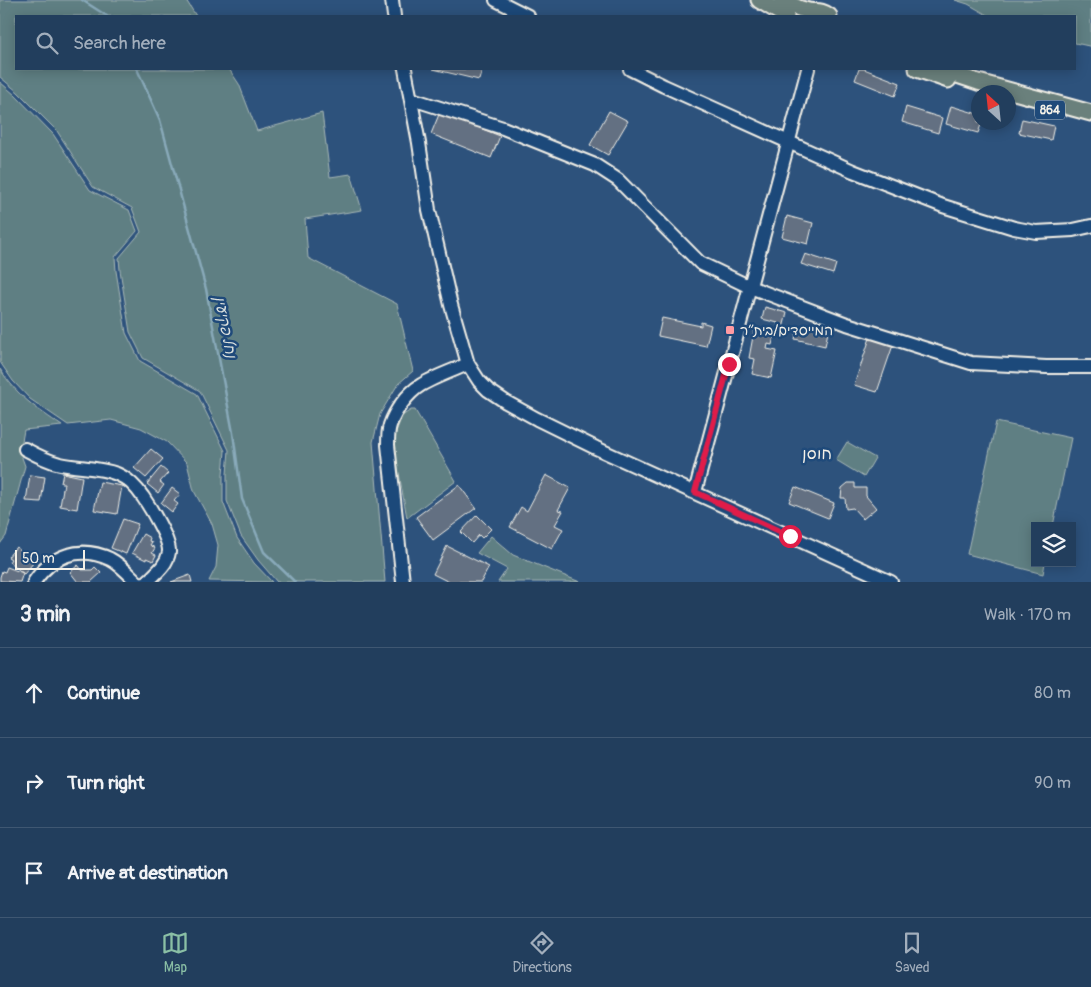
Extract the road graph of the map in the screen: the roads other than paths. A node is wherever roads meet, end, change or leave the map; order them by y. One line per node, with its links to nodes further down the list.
1 (392, 0): 6 (street)
2 (496, 0): 7 (street)
3 (760, 0): 8 (main road)
4 (782, 0): 5 (main road)
5 (810, 14): 9 (main road)
6 (394, 15)
7 (526, 15)
8 (784, 15)
9 (827, 15)
10 (405, 70): 16 (street)
11 (632, 70): 20 (street)
12 (808, 70): 20 (street)
13 (920, 70): 15 (main road)
14 (942, 70): 18 (main road, 864)
15 (971, 87)
16 (412, 100): 22 (street); 23 (street)
17 (1016, 100): 19 (main road, 864)
18 (1091, 113)
19 (1091, 121)
20 (789, 142): 21 (street); 22 (street)
21 (1091, 226)
22 (750, 287): 24 (street); 26 (street)
23 (468, 364): 26 (street); 30 (street)
24 (1091, 367)
25 (25, 449): 29 (street)
26 (695, 492): 31 (street)
27 (34, 582): 28 (street)
28 (137, 582)
29 (147, 582)
30 (404, 582)
31 (891, 582)

